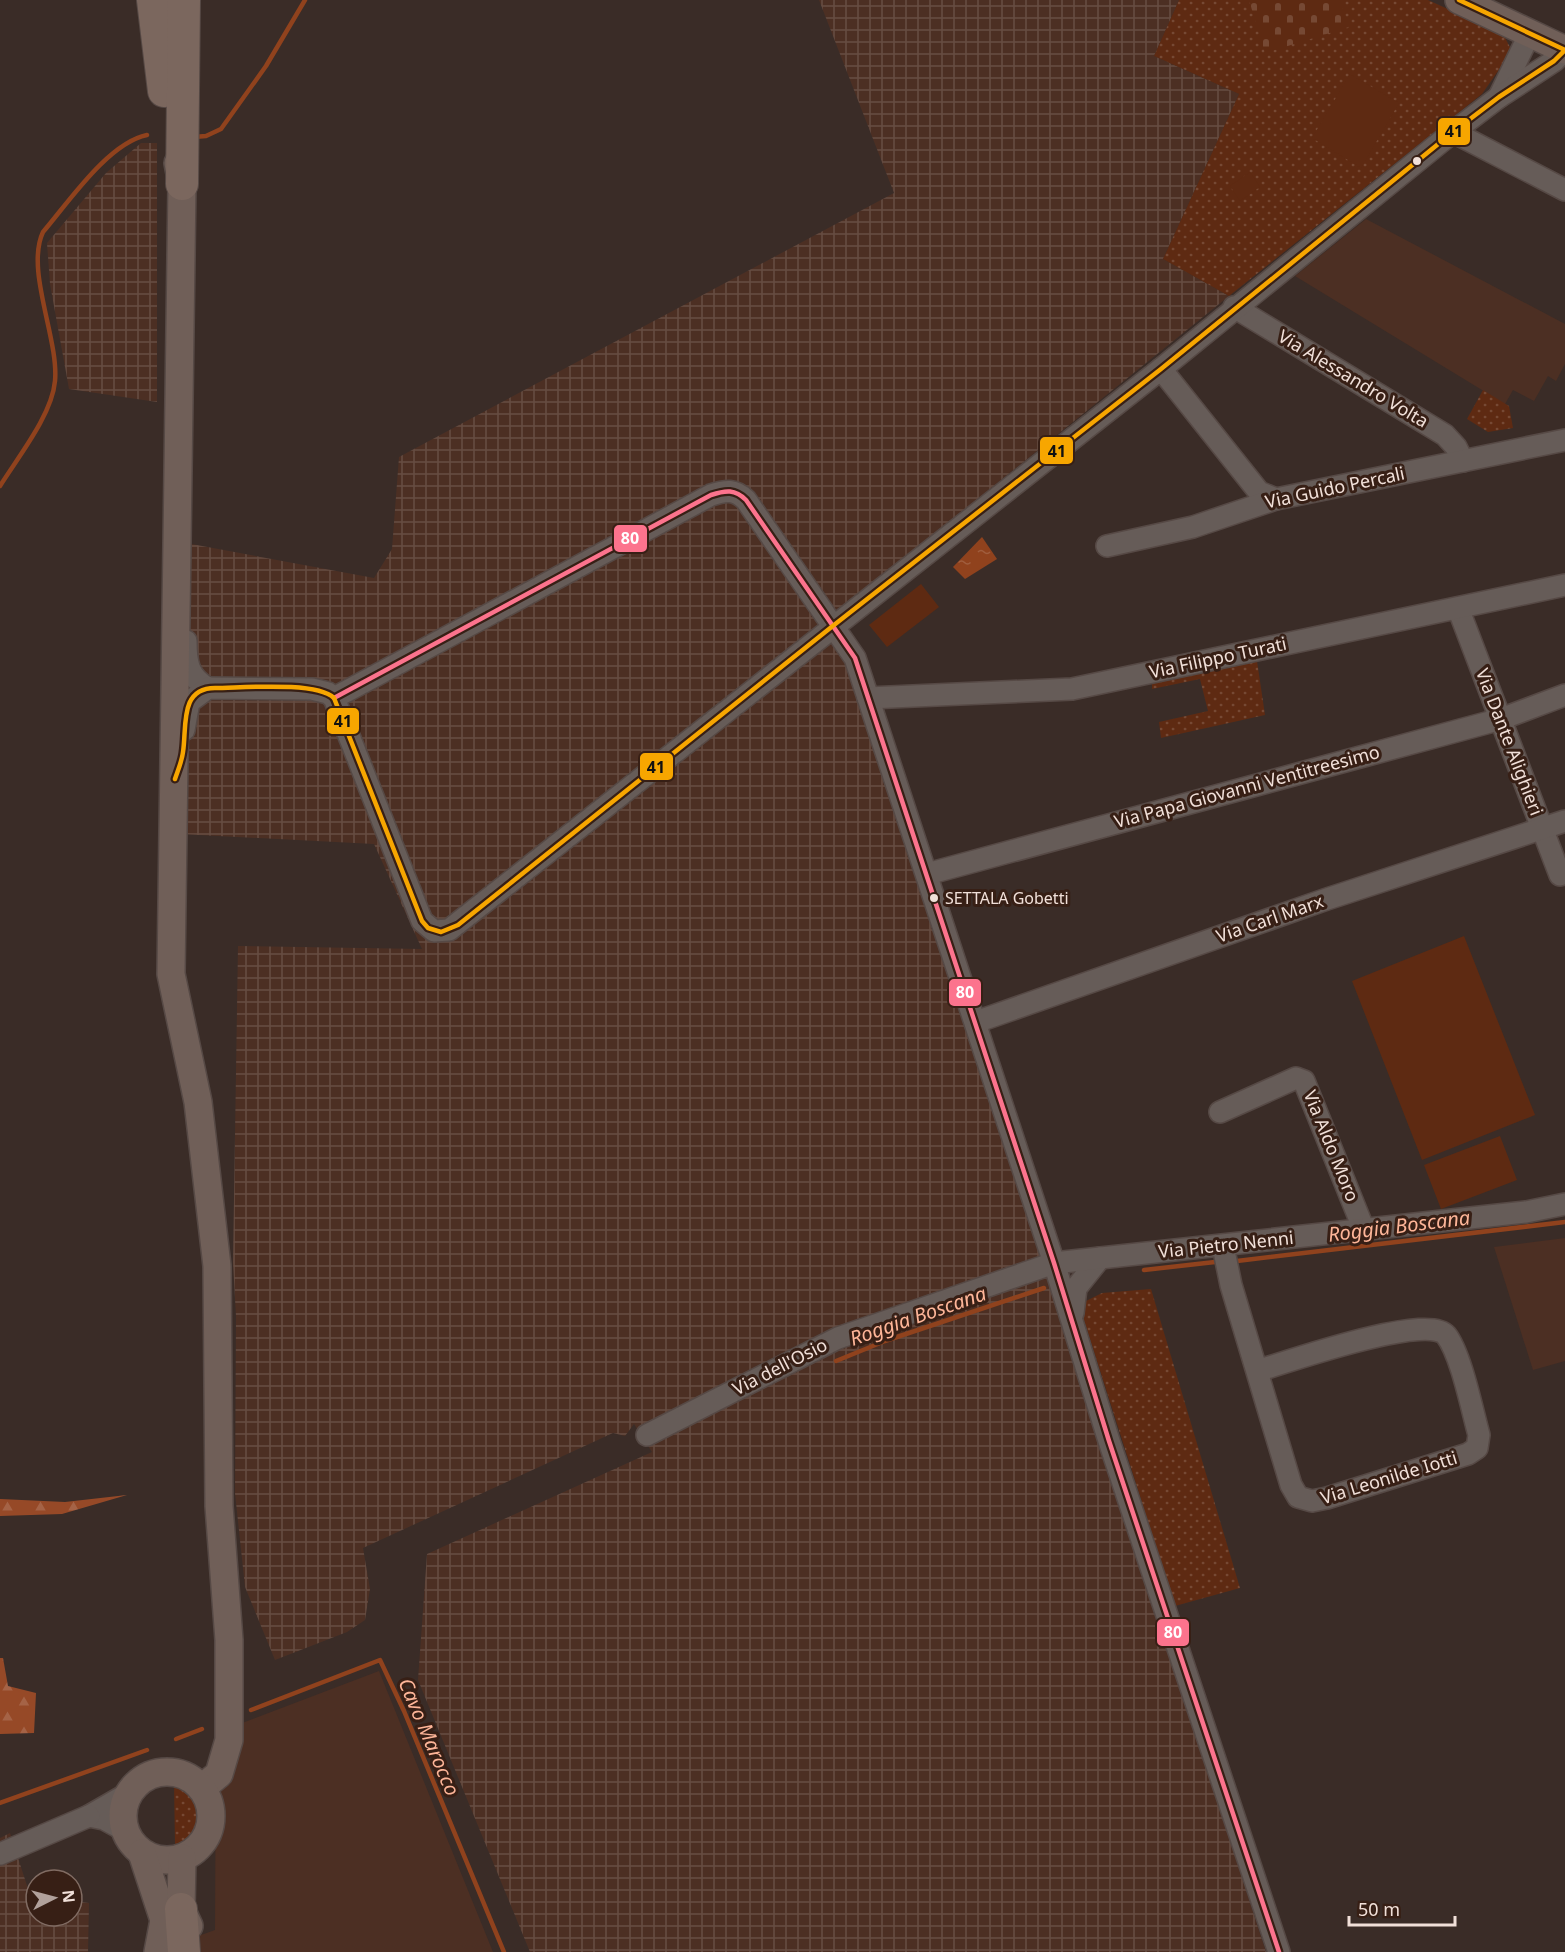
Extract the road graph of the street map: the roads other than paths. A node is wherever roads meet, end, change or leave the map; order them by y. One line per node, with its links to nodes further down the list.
1 (153, 0): 8 (highway)
2 (165, 0): 8 (highway)
3 (184, 0): 10 (highway)
4 (190, 0): 10 (highway)
5 (1459, 0): 6 (main road)
6 (1530, 33): 7 (main road); 9 (street)
7 (1565, 50): 9 (street)
8 (164, 91): 12 (main road)
9 (1499, 97): 11 (street)
10 (183, 132): 12 (highway)
11 (1453, 132): 13 (street); 14 (street)
12 (182, 184): 20 (main road)
13 (1565, 190)
14 (1234, 307): 15 (street); 17 (street, Via Alessandro Volta)
15 (1161, 369): 18 (street); 23 (street)
16 (1565, 440): 17 (street, Via Guido Percali)
17 (1463, 461): 18 (street, Via Guido Percali)
18 (1276, 499): 19 (street, Via Guido Percali)
19 (1107, 546)
20 (178, 568): 24 (street); 29 (main road)
21 (1565, 585): 22 (street, Via Filippo Turati)
22 (1458, 608): 27 (street, Via Filippo Turati); 28 (street, Via Dante Alighieri)
23 (834, 625): 26 (street); 26 (street); 27 (street)
24 (208, 688): 26 (street); 29 (street)
25 (1565, 695): 28 (street, Via Papa Giovanni Ventitreesimo)
26 (334, 698)
27 (868, 698): 32 (street)
28 (1501, 719): 31 (street, Via Dante Alighieri); 32 (street, Via Papa Giovanni Ventitreesimo)
29 (175, 779): 44 (main road)
30 (1565, 821): 31 (street, Via Carl Marx)
31 (1544, 830): 33 (street, Via Dante Alighieri); 34 (street, Via Carl Marx)
32 (927, 874): 34 (street)
33 (1560, 875)
34 (976, 1022): 40 (street)
35 (1220, 1112): 37 (street, Via Aldo Moro)
36 (1565, 1204): 37 (street, Via Pietro Nenni)
37 (1364, 1230): 38 (street, Via Pietro Nenni)
38 (1223, 1246): 39 (street, Via Pietro Nenni); 42 (street, Via Leonilde Iotti)
39 (1100, 1258): 40 (street, Via Pietro Nenni); 41 (street)
40 (1054, 1263): 41 (street); 43 (street, Via dell'Osio)
41 (1074, 1329): 56 (street)
42 (1257, 1371): 42 (street, Via Leonilde Iotti)
43 (647, 1435)
44 (202, 1788): 45 (main road); 50 (main road)
45 (129, 1793): 46 (street); 47 (main road)
46 (89, 1816): 47 (street); 49 (street)
47 (126, 1831): 48 (main road)
48 (142, 1852): 50 (main road); 51 (main road)
49 (0, 1854)
50 (182, 1858): 51 (main road)
51 (172, 1914): 52 (main road); 53 (highway); 54 (highway); 55 (main road)
52 (158, 1952)
53 (164, 1952)
54 (184, 1952)
55 (196, 1952)
56 (1279, 1952)

